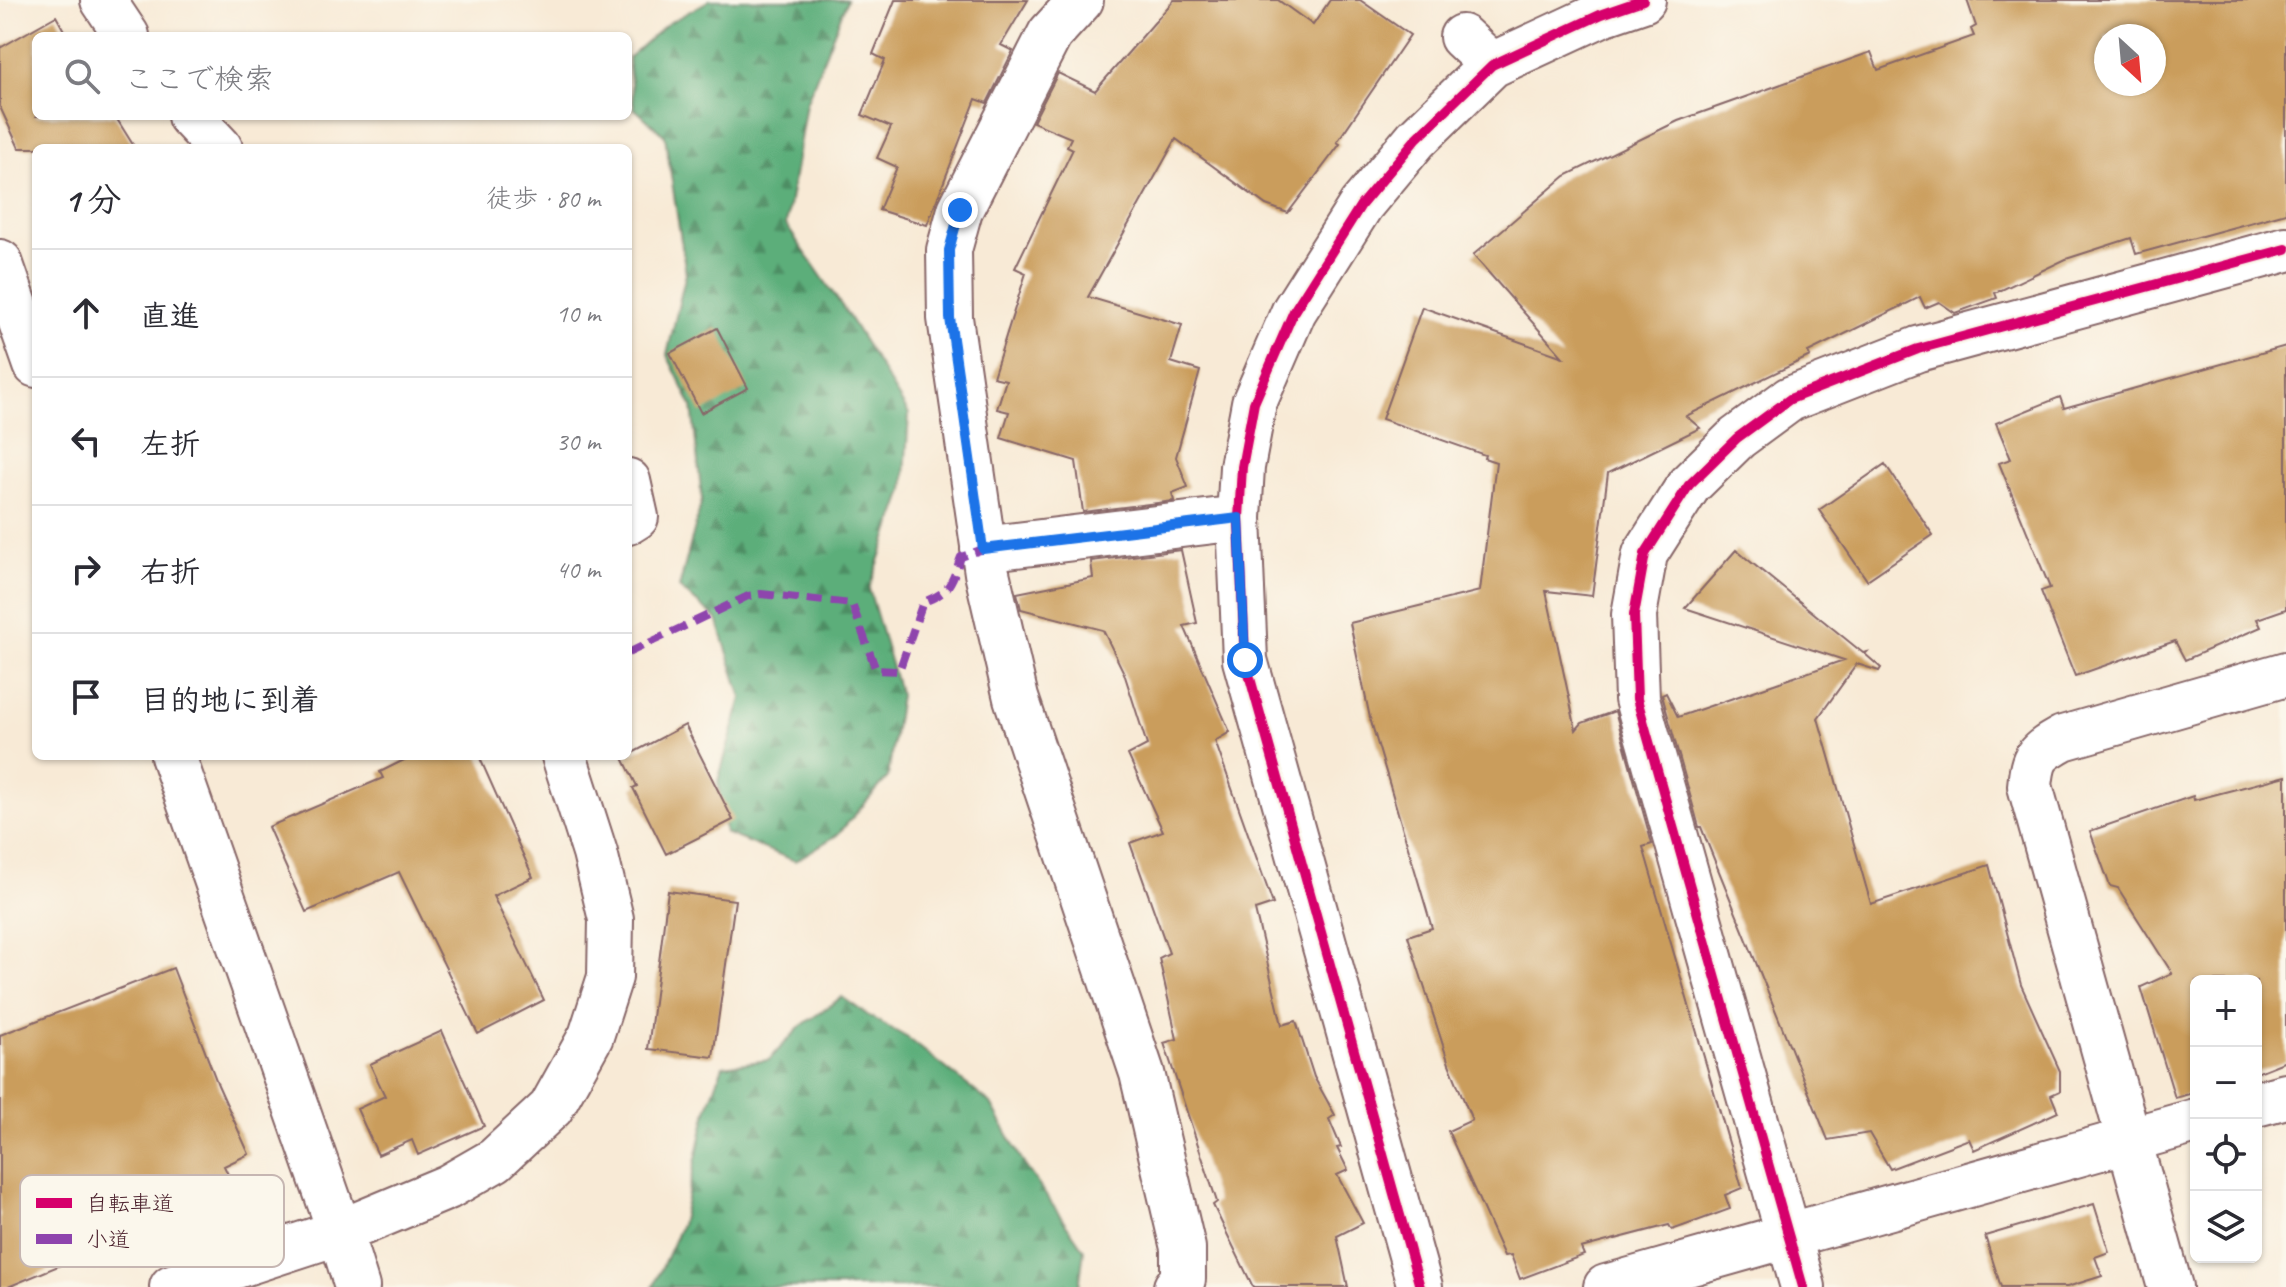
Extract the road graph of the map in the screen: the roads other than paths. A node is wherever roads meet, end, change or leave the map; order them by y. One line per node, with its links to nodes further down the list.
1 (103, 0): 4 (street)
2 (1081, 0): 13 (street)
3 (1643, 0): 11 (street)
4 (124, 32)
5 (194, 120): 6 (street)
6 (216, 144)
7 (2286, 249): 22 (street)
8 (0, 262): 9 (street)
9 (32, 354)
10 (632, 499): 12 (street)
11 (1239, 518): 13 (street); 28 (street)
12 (632, 520)
13 (983, 549): 27 (street)
14 (2286, 674): 20 (street)
15 (174, 760): 21 (street)
16 (565, 760): 21 (street)
17 (2286, 1096): 18 (street)
18 (2262, 1102)
19 (2190, 1123): 20 (street)
20 (2128, 1140): 22 (street); 31 (street)
21 (340, 1232): 23 (street); 26 (street)
22 (1788, 1234): 29 (street); 30 (street)
23 (284, 1250)
24 (233, 1267): 25 (street)
25 (172, 1287)
26 (357, 1287)
27 (1176, 1287)
28 (1420, 1287)
29 (1606, 1287)
30 (1803, 1287)
31 (2170, 1287)

